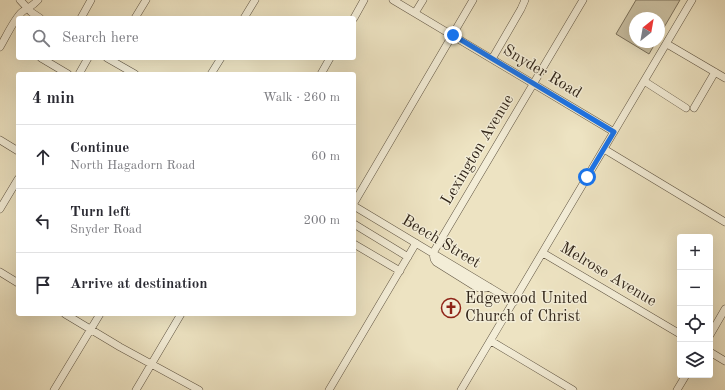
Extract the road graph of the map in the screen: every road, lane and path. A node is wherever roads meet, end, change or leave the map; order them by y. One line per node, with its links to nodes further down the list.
1 (20, 0): 13 (street)
2 (38, 0): 13 (street)
3 (91, 0): 17 (street)
4 (146, 0): 18 (street)
5 (255, 0): 19 (street)
6 (364, 0): 20 (street)
7 (394, 0): 14 (street, Snyder Road)
8 (423, 0): 14 (street)
9 (474, 0): 22 (street)
10 (525, 0): 25 (street)
11 (583, 0): 39 (street, Lexington Avenue)
12 (692, 0): 23 (street)
13 (27, 8): 15 (street); 16 (street)
14 (415, 13): 22 (street, Snyder Road)
15 (20, 16)
16 (37, 16)
17 (82, 16)
18 (136, 16)
19 (245, 16)
20 (355, 16)
21 (16, 22): 24 (street)
22 (453, 35): 25 (street, Snyder Road); 47 (street)
23 (667, 44): 36 (street); 38 (street)
24 (1, 45)
25 (492, 59): 39 (street, Snyder Road)
26 (44, 60): 31 (street)
27 (87, 60): 32 (street)
28 (112, 60): 33 (street)
29 (220, 60): 34 (street)
30 (329, 60): 35 (street)
31 (65, 72)
32 (80, 72)
33 (132, 72)
34 (212, 72)
35 (322, 72)
36 (715, 72): 37 (street); 41 (street)
37 (725, 78)
38 (644, 81): 40 (street); 42 (street)
39 (534, 84): 42 (street, Snyder Road); 54 (street, Lexington Avenue)
40 (686, 108)
41 (694, 108)
42 (614, 132): 44 (street)
43 (0, 140): 45 (street)
44 (604, 149): 50 (street); 55 (street)
45 (16, 150)
46 (16, 182): 49 (street)
47 (356, 199)
48 (356, 207): 52 (street, Beech Street)
49 (0, 209)
50 (725, 222)
51 (356, 225): 56 (street)
52 (416, 244): 54 (street, Beech Street); 56 (street)
53 (356, 245): 57 (street)
54 (433, 253): 60 (street, Beech Street)
55 (543, 253): 60 (street); 67 (street, Melrose Avenue)
56 (408, 257): 57 (street)
57 (400, 271): 76 (street)
58 (0, 272): 59 (street)
59 (16, 282)
60 (514, 302): 68 (street)
61 (725, 309): 66 (street)
62 (68, 316): 65 (street)
63 (99, 316): 65 (street)
64 (180, 316): 71 (street)
65 (91, 329): 71 (street); 73 (street)
66 (713, 330)
67 (677, 332)
68 (491, 340): 77 (street); 78 (street)
69 (713, 354): 70 (street)
70 (725, 361)
71 (152, 363): 74 (street); 75 (street)
72 (684, 378): 79 (street)
73 (54, 390)
74 (136, 390)
75 (199, 390)
76 (329, 390)
77 (462, 390)
78 (573, 390)
79 (677, 390)

